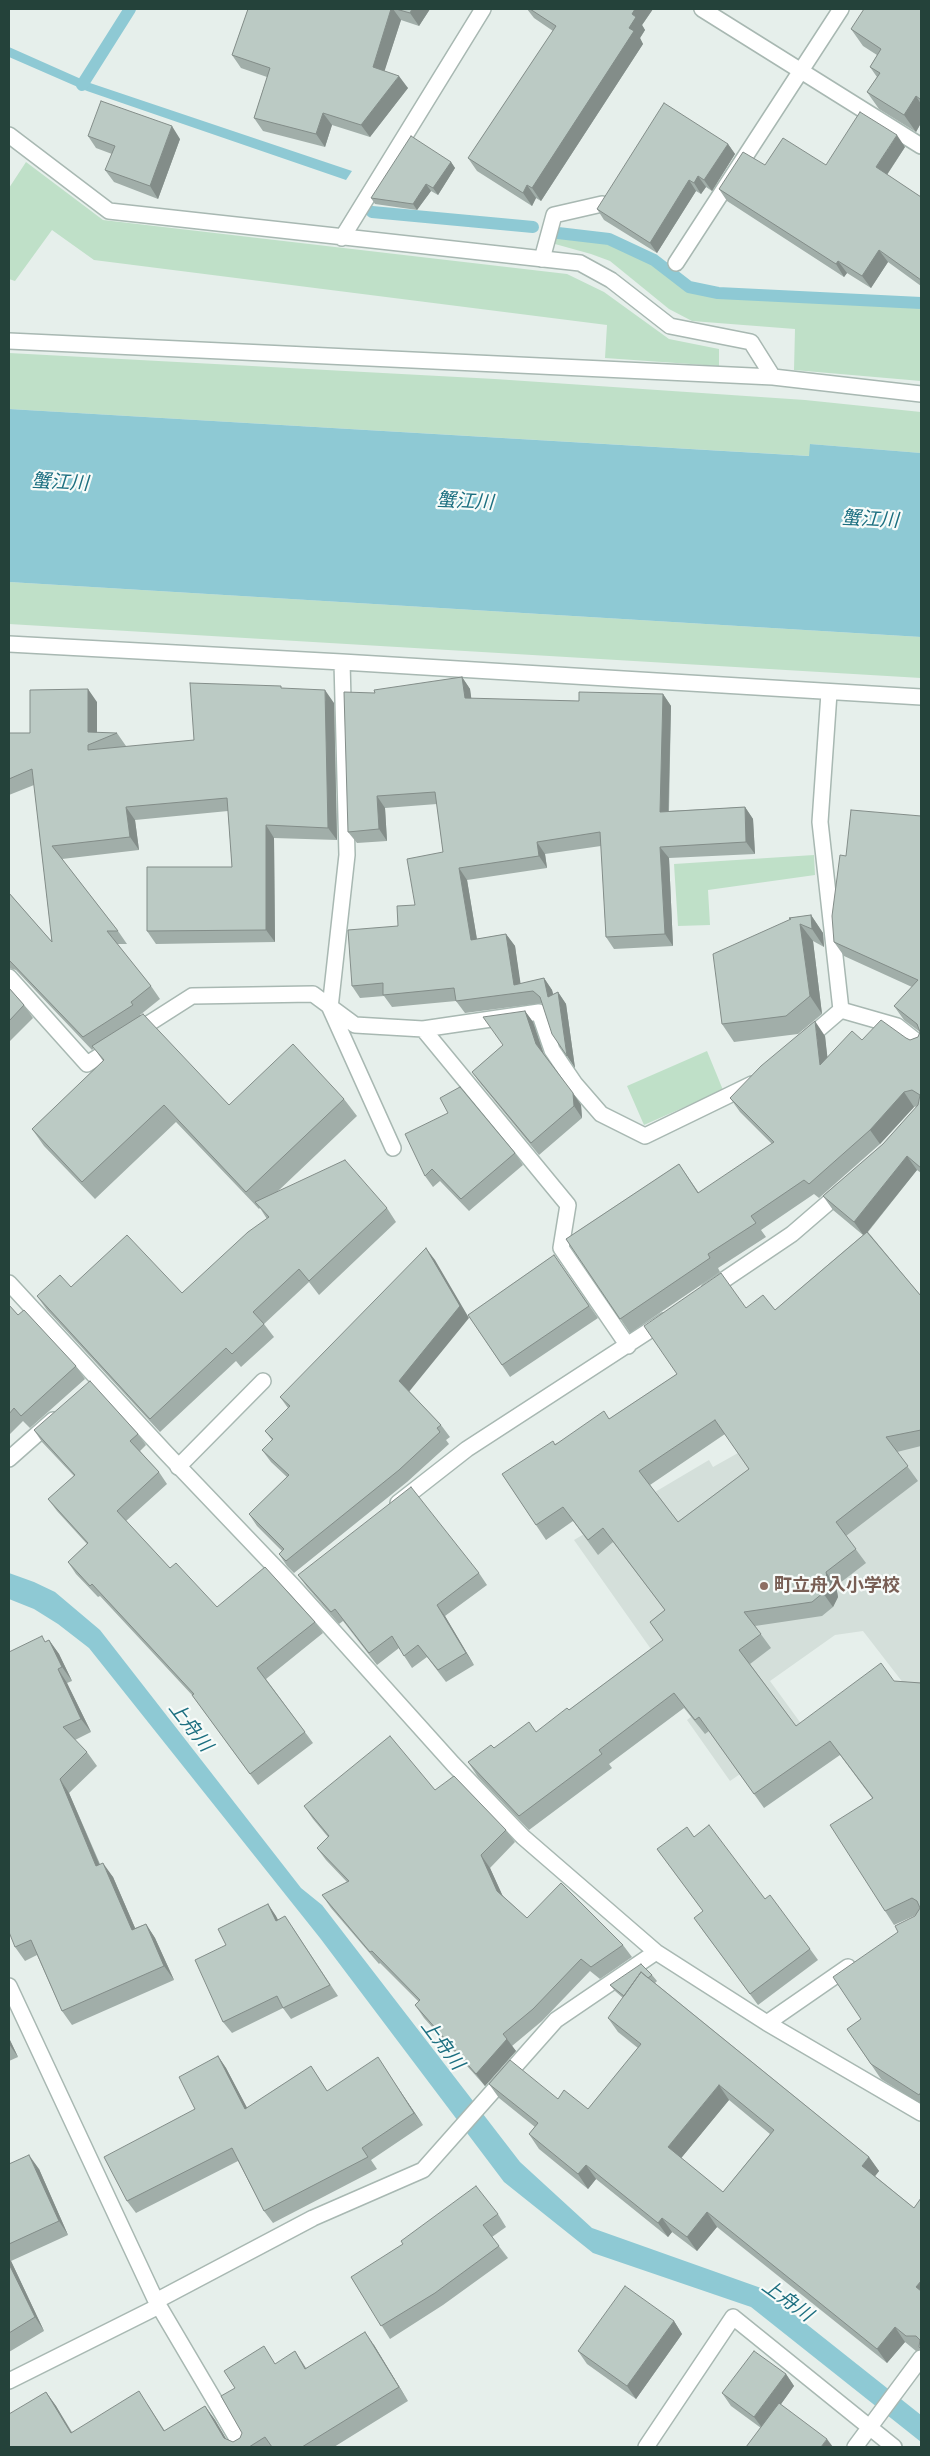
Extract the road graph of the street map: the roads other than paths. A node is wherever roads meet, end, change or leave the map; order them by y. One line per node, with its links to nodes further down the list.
1 (483, 9): 8 (street)
2 (702, 9): 4 (street)
3 (842, 9): 4 (street)
4 (802, 70): 6 (street); 10 (street)
5 (9, 136): 8 (street)
6 (921, 146)
7 (602, 204): 9 (street)
8 (342, 238): 9 (street)
9 (542, 259): 12 (street)
10 (676, 263)
11 (9, 341): 12 (street)
12 (773, 377): 13 (street)
13 (921, 394)
14 (9, 644): 15 (street)
15 (342, 662): 16 (street); 19 (street)
16 (829, 693): 17 (street); 20 (street)
17 (921, 697)
18 (9, 978): 19 (street)
19 (330, 1008): 21 (street); 25 (street)
20 (841, 1010): 22 (street); 23 (street)
21 (423, 1029): 24 (street); 30 (street)
22 (921, 1045)
23 (797, 1047)
24 (767, 1072)
25 (393, 1148)
26 (856, 1178): 28 (street)
27 (9, 1283): 34 (street)
28 (696, 1299)
29 (673, 1315): 30 (street)
30 (628, 1346): 35 (street)
31 (263, 1381): 34 (street)
32 (61, 1413): 33 (street)
33 (9, 1459)
34 (178, 1466): 37 (street)
35 (384, 1514)
36 (308, 1574): 37 (street)
37 (293, 1586): 38 (street)
38 (656, 1952): 41 (street); 43 (street)
39 (864, 1956): 41 (street)
40 (9, 1986): 43 (street)
41 (767, 2023): 42 (street)
42 (921, 2113)
43 (158, 2303): 45 (street); 47 (street)
44 (921, 2358): 46 (street)
45 (9, 2381)
46 (872, 2422): 48 (street); 49 (street); 50 (street)
47 (242, 2447)
48 (646, 2447)
49 (855, 2447)
50 (894, 2447)

